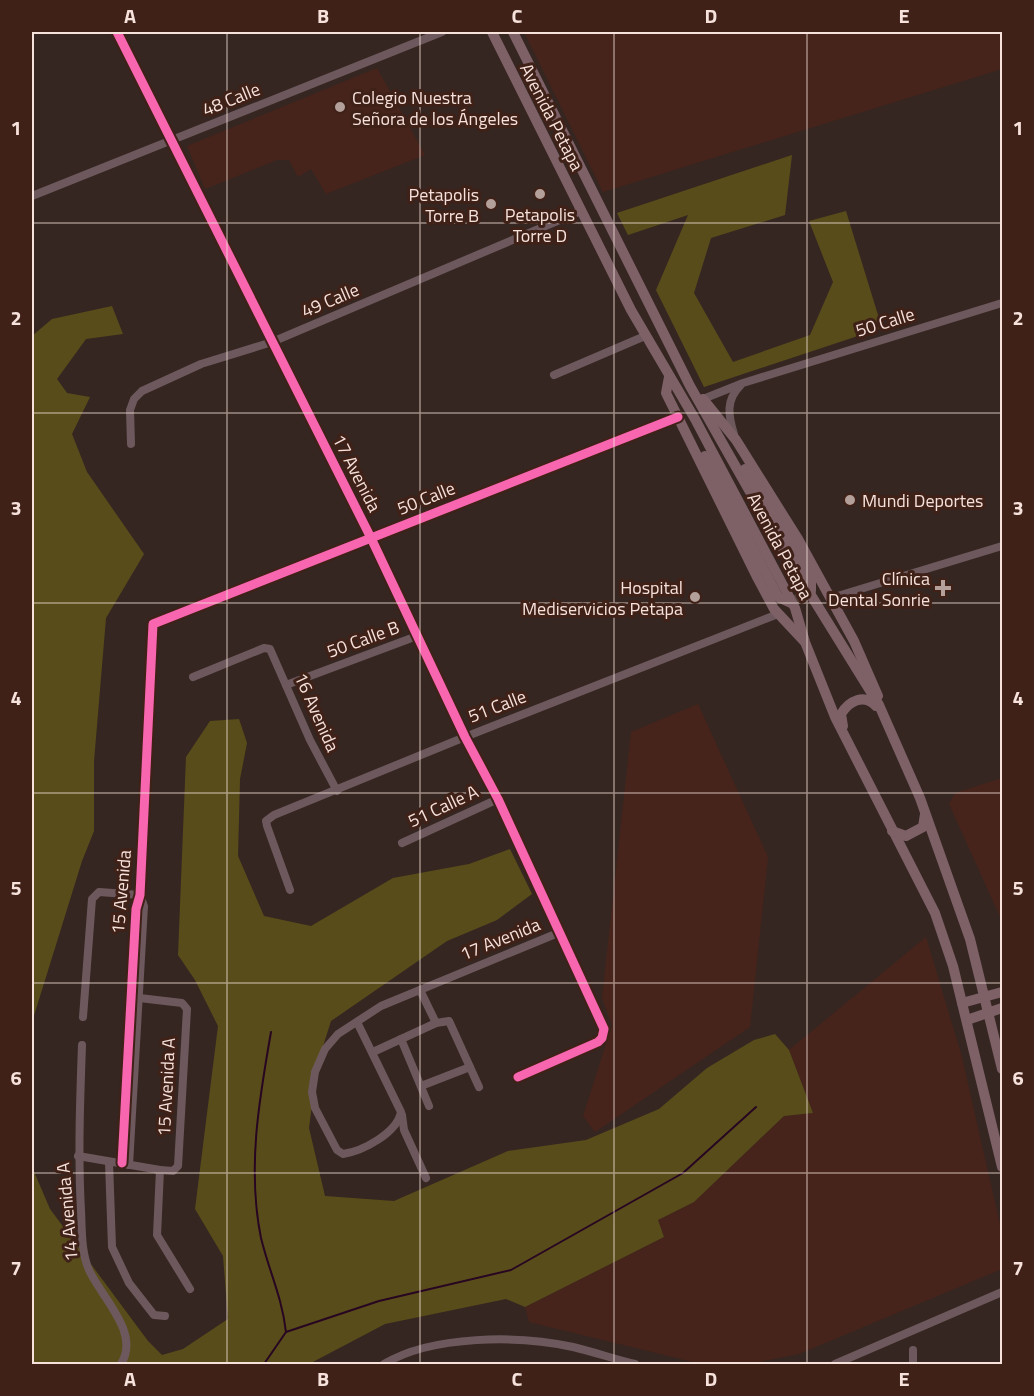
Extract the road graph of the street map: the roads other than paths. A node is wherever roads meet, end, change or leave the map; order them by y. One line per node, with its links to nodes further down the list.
1 (117, 32): 5 (street, 17 Avenida)
2 (442, 32): 5 (street, 48 Calle)
3 (492, 32): 7 (main road, Avenida Petapa)
4 (513, 32): 14 (main road, Avenida Petapa)
5 (171, 140): 6 (street, 48 Calle); 10 (street, 17 Avenida)
6 (32, 196)
7 (581, 211): 9 (main road, Avenida Petapa); 10 (street, 49 Calle)
8 (1002, 303): 13 (street, 50 Calle)
9 (645, 336): 11 (street); 12 (main road, Avenida Petapa)
10 (272, 342): 18 (street, 49 Calle); 19 (street, 17 Avenida)
11 (554, 375)
12 (669, 377): 16 (main road); 23 (main road); 27 (main road, Avenida Petapa)
13 (743, 383): 15 (street, 50 Calle); 17 (street)
14 (690, 386): 15 (main road); 30 (main road, Avenida Petapa)
15 (703, 399): 17 (main road); 21 (main road)
16 (678, 417): 19 (street, 50 Calle); 24 (main road)
17 (736, 440): 22 (main road)
18 (131, 444)
19 (371, 538): 25 (street, 50 Calle); 26 (street, 17 Avenida)
20 (1002, 546): 22 (street)
21 (811, 591)
22 (831, 598): 30 (main road)
23 (791, 603)
24 (778, 614): 27 (main road); 32 (street, 51 Calle)
25 (153, 624): 40 (street, 15 Avenida)
26 (417, 636): 29 (street, 50 Calle B); 32 (street, 17 Avenida)
27 (805, 642): 33 (main road, Avenida Petapa)
28 (194, 677): 29 (street, 16 Avenida)
29 (286, 685): 34 (street, 16 Avenida)
30 (879, 705): 31 (main road, Avenida Petapa)
31 (888, 724): 33 (main road); 36 (main road, Avenida Petapa)
32 (465, 737): 34 (street, 51 Calle); 35 (street, 17 Avenida)
33 (848, 745): 37 (main road, Avenida Petapa)
34 (336, 791): 39 (street, 51 Calle)
35 (498, 799): 38 (street, 51 Calle A); 41 (street, 17 Avenida)
36 (925, 813): 37 (main road); 45 (main road, Avenida Petapa)
37 (892, 831): 46 (main road, Avenida Petapa)
38 (402, 843)
39 (290, 890)
40 (140, 895): 44 (street, 15 Avenida); 49 (street)
41 (558, 933): 42 (street, 17 Avenida); 58 (street)
42 (420, 990): 51 (street, 17 Avenida); 52 (street)
43 (1002, 992): 45 (main road)
44 (135, 998): 65 (street, 15 Avenida); 67 (street, 15 Avenida A)
45 (985, 998): 46 (main road); 48 (main road, Avenida Petapa)
46 (962, 1003): 50 (main road, Avenida Petapa)
47 (1002, 1008): 48 (main road)
48 (989, 1012): 50 (main road); 57 (main road, Avenida Petapa)
49 (83, 1017)
50 (967, 1020): 66 (main road, Avenida Petapa)
51 (357, 1022): 55 (street); 62 (street, 17 Avenida)
52 (436, 1023): 53 (street); 56 (street)
53 (401, 1039): 55 (street); 59 (street)
54 (82, 1045): 63 (street, 14 Avenida A)
55 (373, 1052): 62 (street)
56 (470, 1067): 59 (street); 60 (street)
57 (1002, 1070)
58 (518, 1077)
59 (421, 1086): 61 (street)
60 (479, 1087)
61 (429, 1106)
62 (401, 1112): 68 (street)
63 (78, 1156): 64 (street); 73 (street, 14 Avenida A)
64 (109, 1162): 65 (street); 71 (street)
65 (125, 1164): 67 (street)
66 (1002, 1167)
67 (160, 1170): 69 (street)
68 (426, 1178)
69 (190, 1289)
70 (1002, 1292): 76 (street)
71 (165, 1316)
72 (913, 1350): 77 (street)
73 (121, 1365)
74 (384, 1365): 75 (street)
75 (635, 1365)
76 (835, 1365)
77 (913, 1365)

